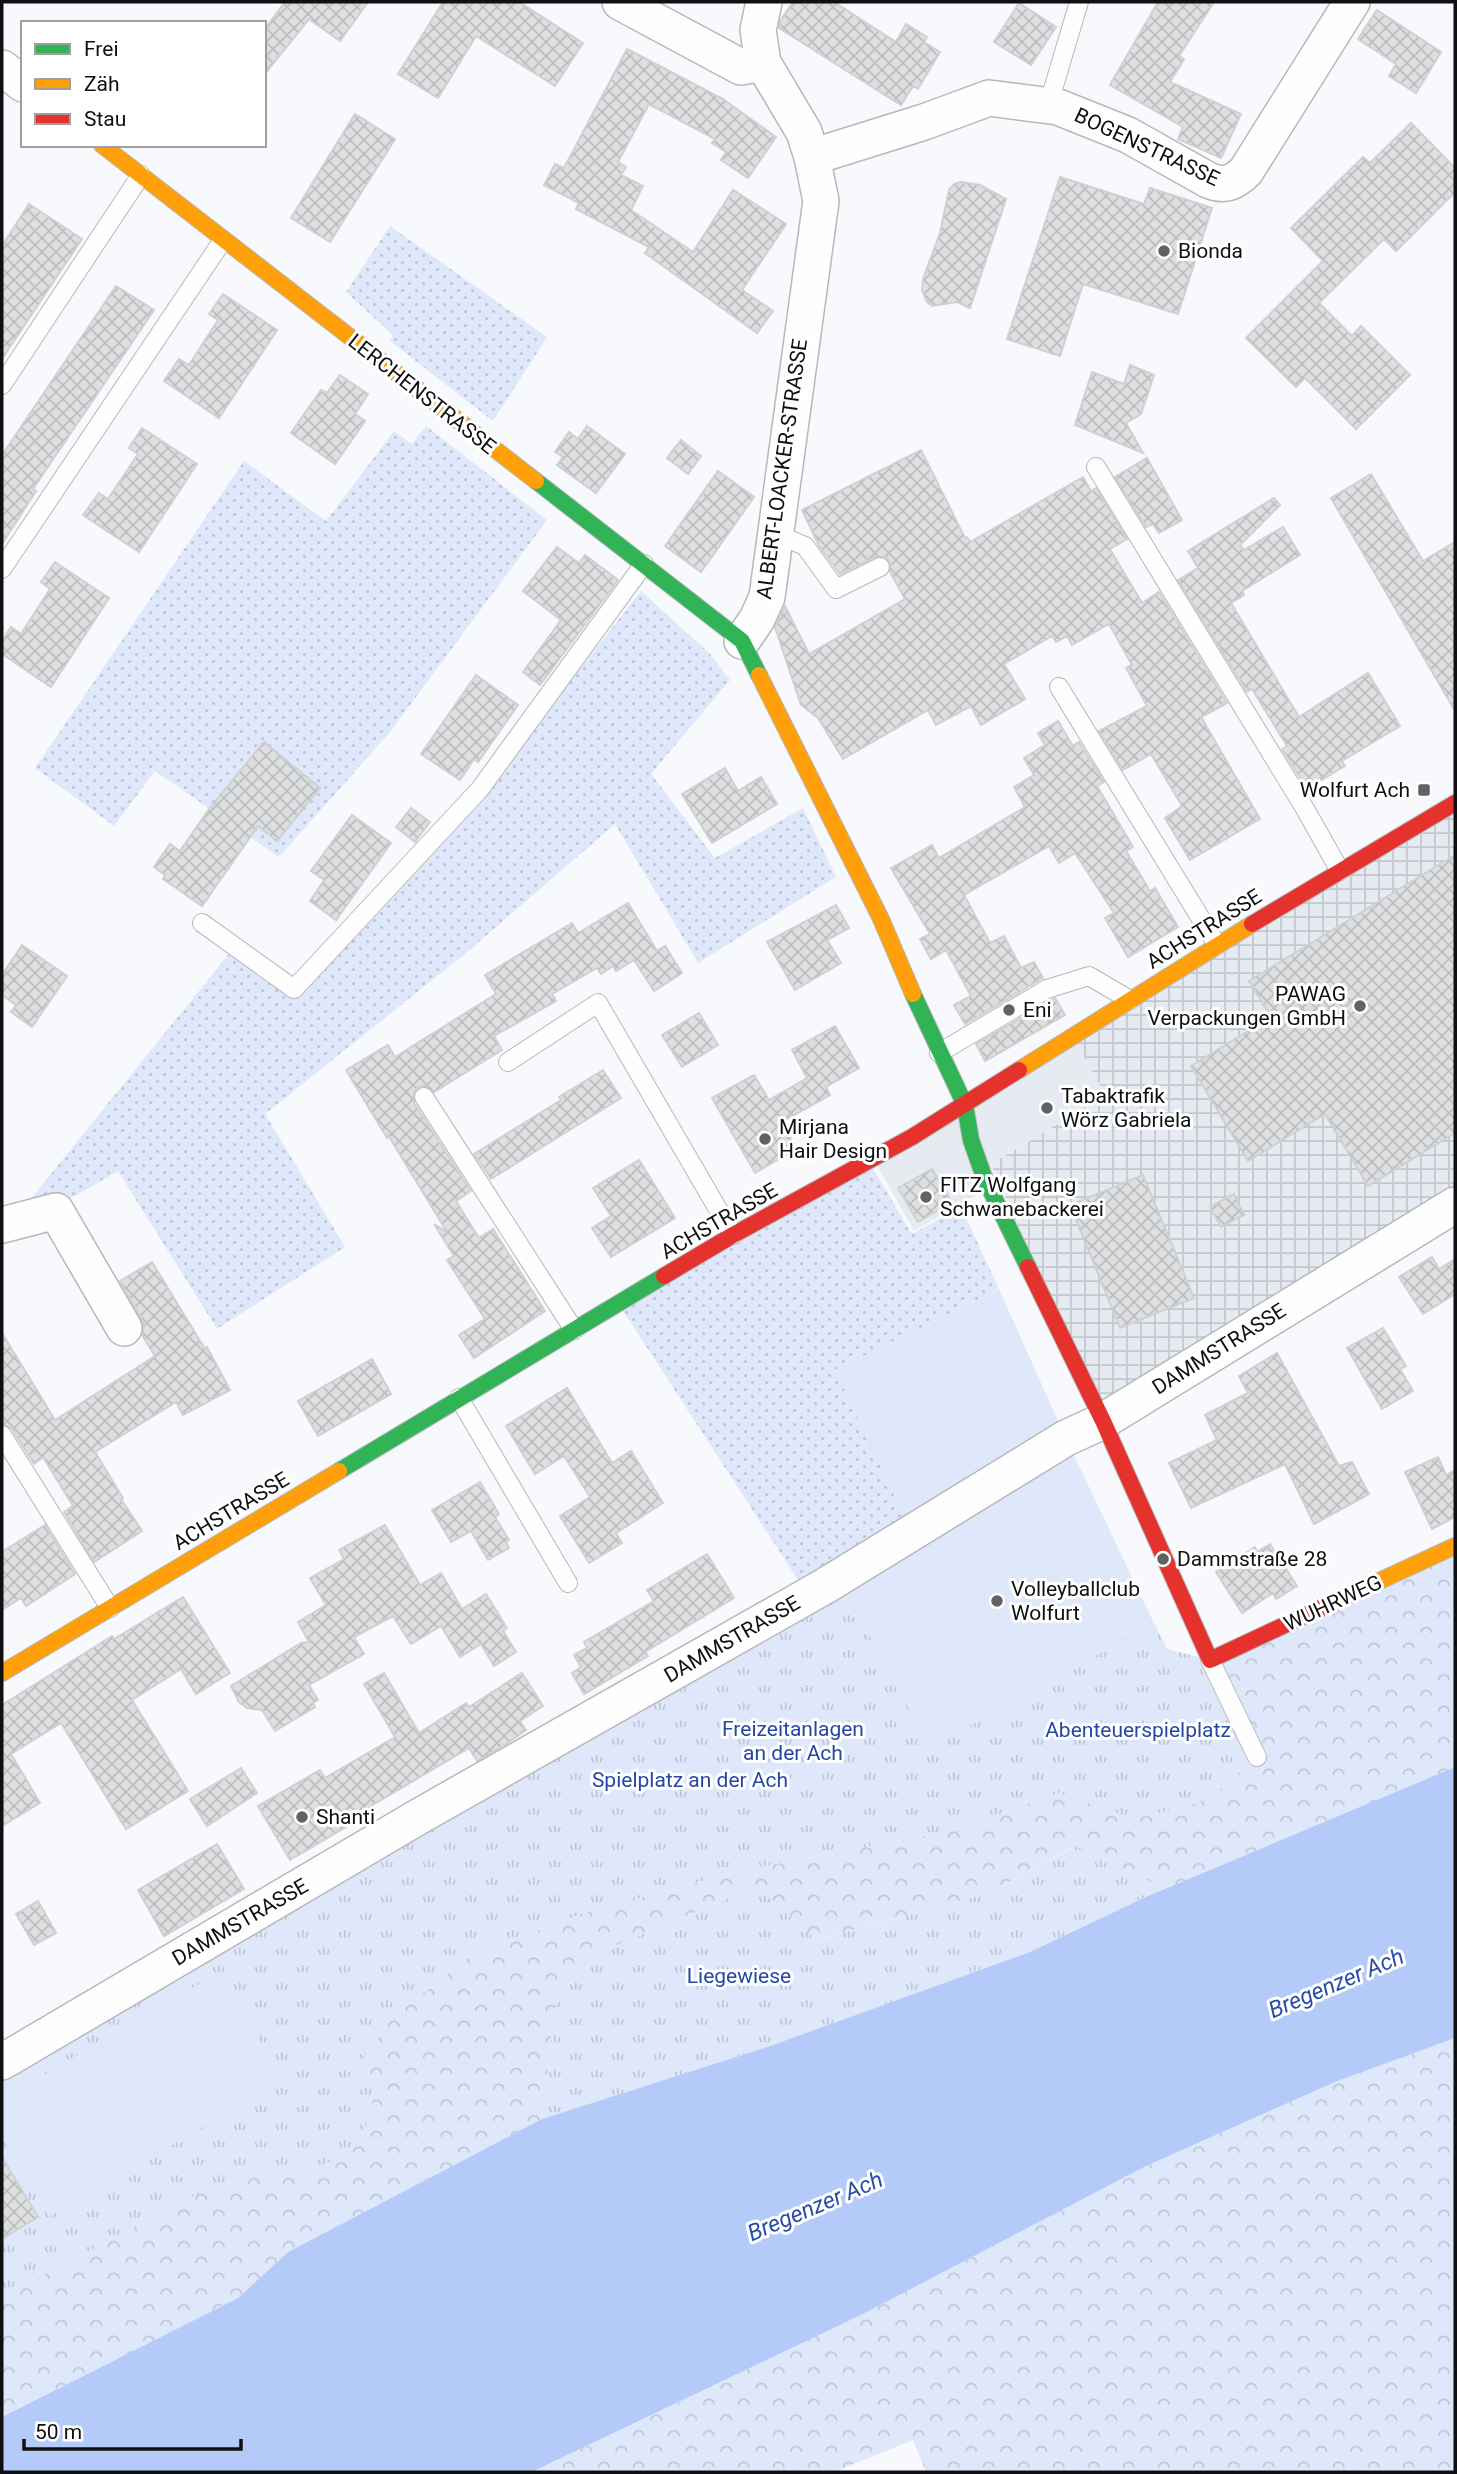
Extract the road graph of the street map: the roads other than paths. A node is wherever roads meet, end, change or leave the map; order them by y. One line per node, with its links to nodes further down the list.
1 (620, 2): 5 (street)
2 (764, 2): 5 (street, ALBERT-LOACKER-STRASSE)
3 (1079, 2): 8 (lane)
4 (1352, 2): 8 (street, BOGENSTRASSE)
5 (763, 63): 10 (street, ALBERT-LOACKER-STRASSE)
6 (2, 68): 7 (street)
7 (21, 82)
8 (1048, 106): 10 (street, BOGENSTRASSE)
9 (105, 147): 11 (street, LERCHENSTRASSE)
10 (812, 158): 15 (street, ALBERT-LOACKER-STRASSE)
11 (141, 175): 12 (street, LERCHENSTRASSE); 13 (lane)
12 (223, 240): 16 (street, LERCHENSTRASSE); 18 (lane)
13 (2, 385)
14 (1096, 467): 22 (lane)
15 (776, 534): 17 (lane); 19 (street, ALBERT-LOACKER-STRASSE)
16 (644, 564): 19 (street, LERCHENSTRASSE); 23 (lane)
17 (880, 567)
18 (2, 569)
19 (742, 641): 26 (street)
20 (1059, 687): 24 (lane)
21 (1455, 803): 22 (street, ACHSTRASSE)
22 (1340, 871): 24 (street, ACHSTRASSE)
23 (202, 923)
24 (1217, 945): 25 (street, ACHSTRASSE)
25 (1130, 1000): 26 (lane); 29 (street, ACHSTRASSE)
26 (939, 1053): 29 (street)
27 (508, 1062): 32 (lane)
28 (424, 1097): 34 (lane)
29 (965, 1105): 32 (street, ACHSTRASSE); 36 (street)
30 (1455, 1206): 36 (street, DAMMSTRASSE)
31 (2, 1225): 33 (street)
32 (733, 1235): 34 (street, ACHSTRASSE)
33 (124, 1328)
34 (574, 1330): 35 (street, ACHSTRASSE)
35 (459, 1398): 39 (lane); 40 (street, ACHSTRASSE)
36 (1103, 1421): 41 (street); 44 (street, DAMMSTRASSE)
37 (2, 1435): 40 (lane)
38 (1455, 1546): 41 (street, WUHRWEG)
39 (568, 1583)
40 (110, 1608): 42 (street, ACHSTRASSE)
41 (1210, 1660): 43 (lane)
42 (2, 1673)
43 (1257, 1757)
44 (2, 2062)

